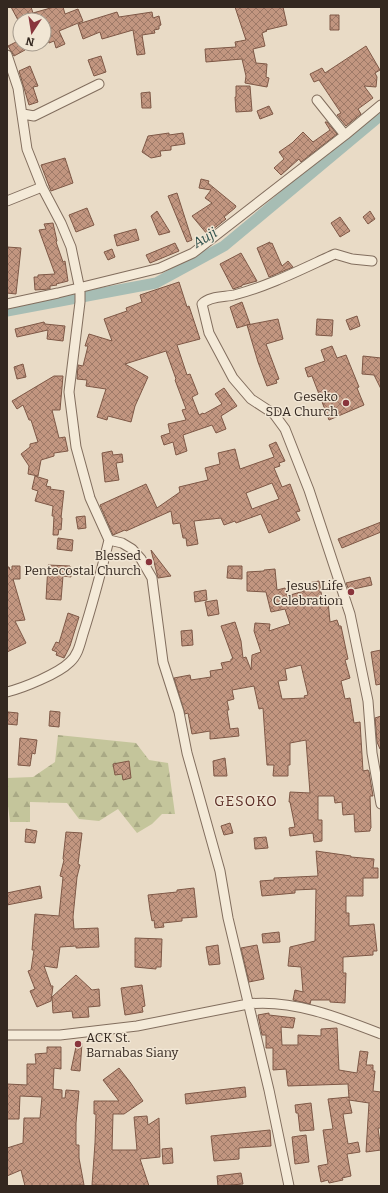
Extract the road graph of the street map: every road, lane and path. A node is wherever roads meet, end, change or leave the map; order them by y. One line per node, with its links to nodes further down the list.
1 (7, 55): 5 (street)
2 (99, 84): 5 (street)
3 (317, 100): 6 (street)
4 (381, 105): 6 (street)
5 (23, 114): 7 (street)
6 (345, 135): 10 (street)
7 (42, 188): 8 (street); 10 (street)
8 (7, 201)
9 (372, 261): 14 (street)
10 (80, 289): 11 (street); 12 (street)
11 (7, 304)
12 (109, 540): 13 (street); 15 (street)
13 (7, 692)
14 (381, 804)
15 (248, 1004): 16 (street); 17 (street); 18 (street)
16 (381, 1034)
17 (7, 1035)
18 (289, 1186)

